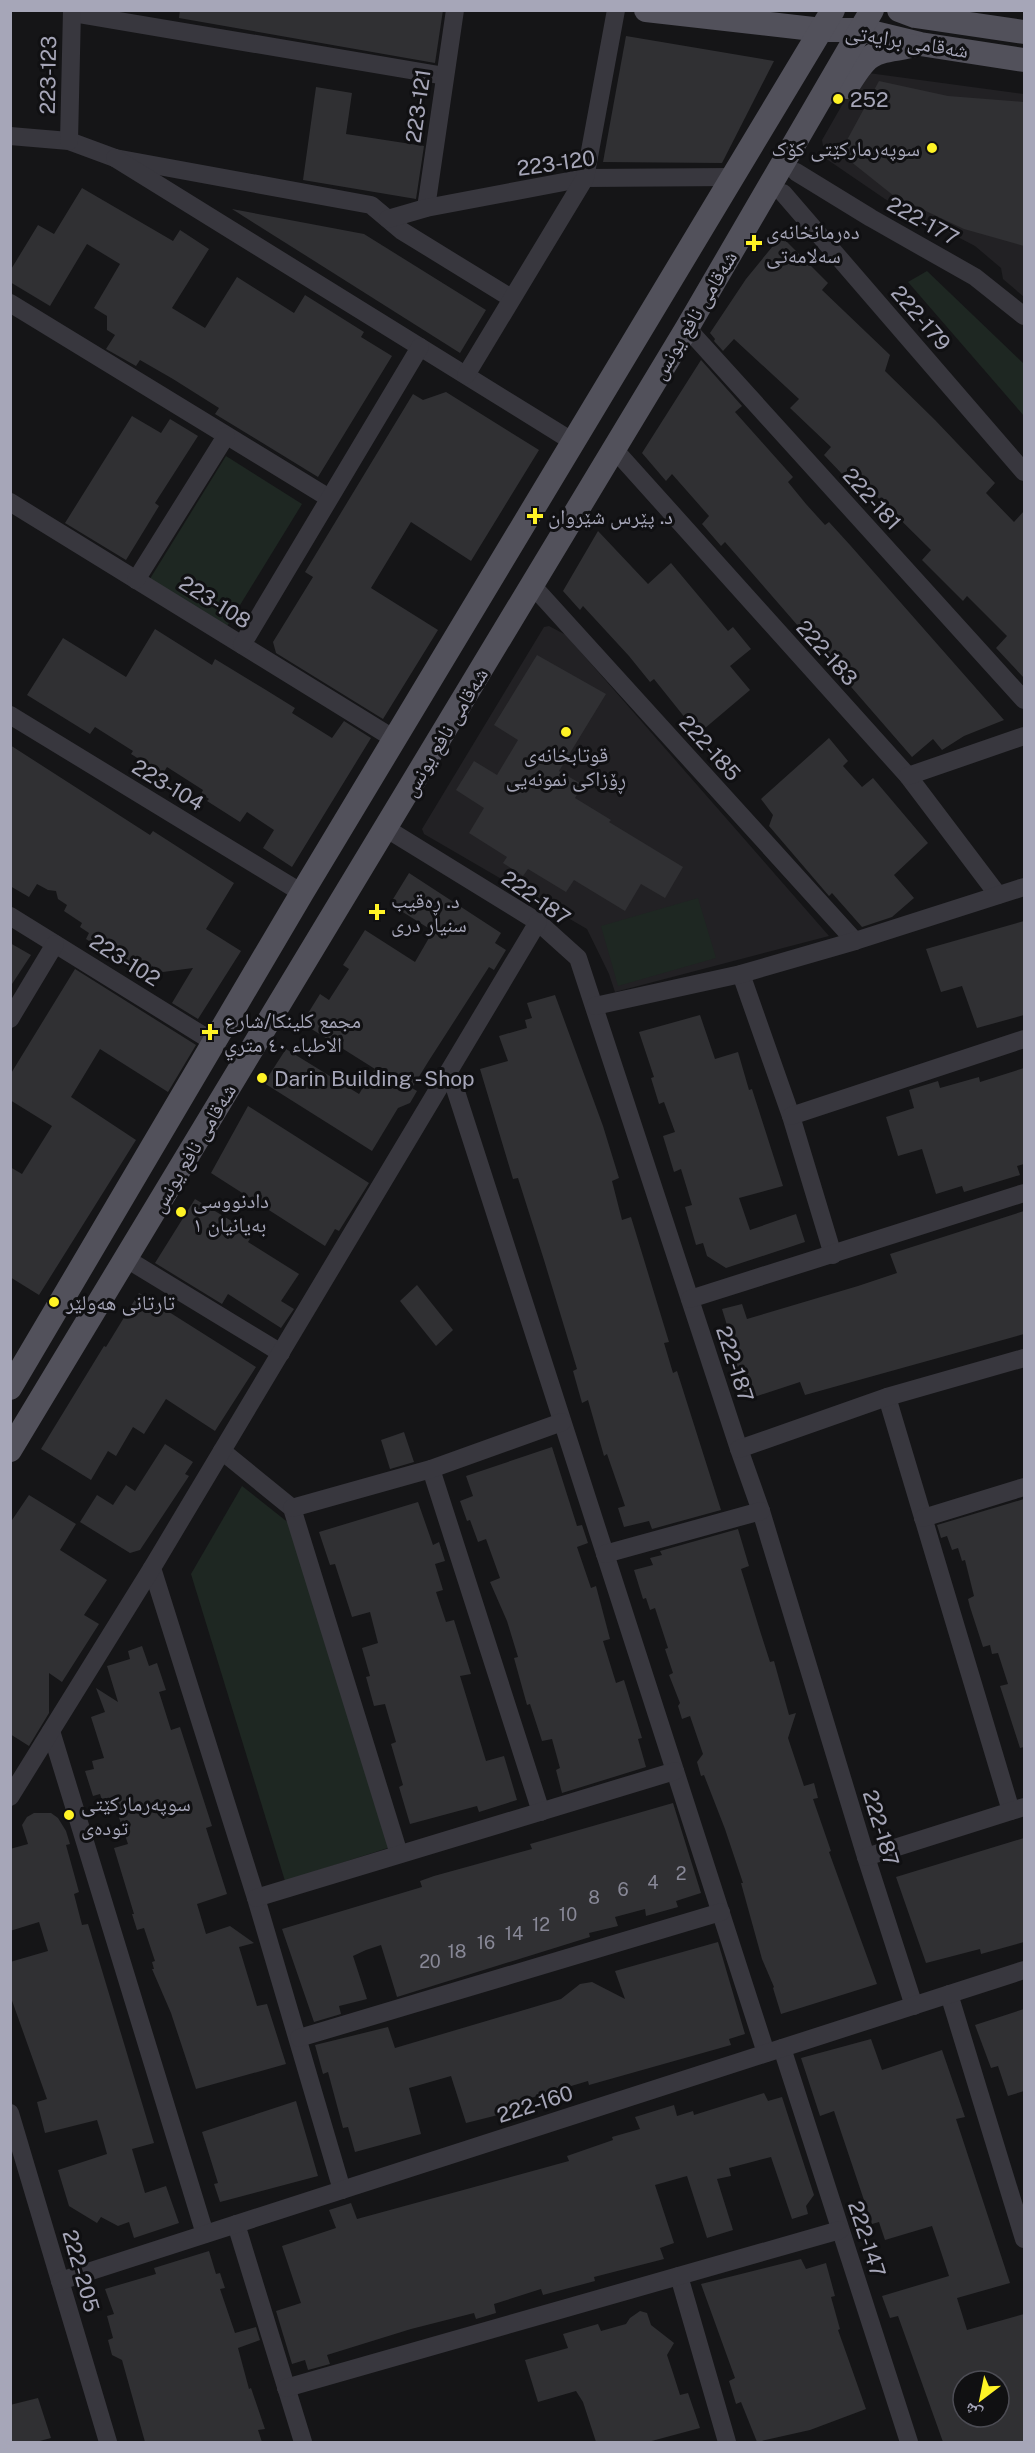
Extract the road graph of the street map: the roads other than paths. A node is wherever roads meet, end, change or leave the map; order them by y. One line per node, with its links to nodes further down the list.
1 (455, 10): 12 (street, 223-121)
2 (616, 10): 18 (street)
3 (646, 10): 7 (main road, شەقامی برایەتی)
4 (899, 10): 6 (main road, شەقامی برایەتی)
5 (72, 12): 12 (street); 14 (street, 223-123)
6 (948, 16): 9 (main road, شەقامی برایەتی)
7 (828, 20): 8 (main road, شەقامی برایەتی); 17 (main road, شەقامی نافع یونس)
8 (867, 20): 10 (main road, شەقامی برایەتی); 22 (main road, شەقامی نافع یونس)
9 (1024, 32)
10 (920, 44): 11 (main road, شەقامی برایەتی); 16 (main road)
11 (1024, 60)
12 (445, 76): 20 (street, 223-121)
13 (10, 136): 14 (street)
14 (69, 141): 15 (street)
15 (115, 158): 21 (street); 27 (street)
16 (796, 172): 19 (main road); 25 (street, 222-177)
17 (733, 177): 18 (street, 223-120); 30 (main road, شەقامی نافع یونس)
18 (585, 178): 20 (street, 223-120); 23 (street)
19 (783, 193): 22 (main road); 32 (street, 222-179)
20 (426, 208): 21 (street, 223-120)
21 (388, 219): 23 (street)
22 (734, 249): 26 (main road, شەقامی نافع یونس)
23 (511, 298): 28 (street)
24 (10, 303): 29 (street)
25 (1024, 316)
26 (687, 328): 31 (main road, شەقامی نافع یونس); 40 (street, 222-181)
27 (420, 347): 28 (street); 33 (street)
28 (466, 375): 30 (street)
29 (226, 436): 33 (street); 35 (street)
30 (575, 443): 37 (main road, شەقامی نافع یونس)
31 (614, 449): 36 (main road, شەقامی نافع یونس); 44 (street, 222-183)
32 (1024, 472)
33 (329, 498): 38 (street)
34 (10, 502): 35 (street, 223-108)
35 (136, 580): 38 (street, 223-108)
36 (532, 585): 39 (main road, شەقامی نافع یونس); 51 (street, 222-185)
37 (456, 640): 39 (main road); 43 (main road, شەقامی نافع یونس)
38 (242, 645): 43 (street, 223-108)
39 (487, 660): 45 (main road, شەقامی نافع یونس)
40 (1024, 700)
41 (10, 715): 47 (street, 223-104)
42 (1024, 736): 44 (street)
43 (396, 740): 47 (main road, شەقامی نافع یونس)
44 (908, 776): 48 (street, 222-183)
45 (387, 829): 50 (street, 222-187); 62 (main road, شەقامی نافع یونس)
46 (1024, 886): 48 (street)
47 (302, 894): 57 (main road, شەقامی نافع یونس)
48 (998, 895): 51 (street)
49 (10, 916): 52 (street, 223-102)
50 (538, 922): 54 (street, 222-187); 58 (street)
51 (855, 941): 53 (street)
52 (55, 944): 55 (street); 57 (street, 223-102)
53 (741, 974): 54 (street); 59 (street)
54 (595, 1006): 63 (street, 222-187)
55 (10, 1019)
56 (1024, 1039): 59 (street)
57 (215, 1043): 66 (main road, شەقامی نافع یونس)
58 (450, 1073): 64 (street); 68 (street, 222-147)
59 (791, 1116): 61 (street)
60 (1024, 1193): 61 (street)
61 (833, 1255): 63 (street)
62 (125, 1258): 64 (street); 70 (main road, شەقامی نافع یونس)
63 (690, 1299): 69 (street, 222-187)
64 (281, 1353): 71 (street)
65 (1024, 1360): 67 (street)
66 (10, 1388)
67 (887, 1397): 69 (street); 76 (street)
68 (562, 1422): 72 (street); 77 (street, 222-147)
69 (739, 1449): 75 (street, 222-187)
70 (10, 1450)
71 (222, 1451): 74 (street); 78 (street)
72 (431, 1469): 74 (street); 83 (street)
73 (1024, 1487): 76 (street)
74 (292, 1508): 84 (street)
75 (761, 1511): 77 (street); 85 (street, 222-187)
76 (923, 1518): 82 (street)
77 (605, 1554): 80 (street, 222-147)
78 (153, 1568): 79 (street); 86 (street)
79 (51, 1731): 81 (street); 98 (street)
80 (675, 1771): 83 (street); 87 (street, 222-147)
81 (10, 1797)
82 (1018, 1809): 85 (street)
83 (541, 1812): 84 (street)
84 (399, 1854): 86 (street)
85 (866, 1857): 90 (street, 222-187)
86 (256, 1898): 91 (street)
87 (720, 1912): 91 (street); 92 (street, 222-147)
88 (1024, 1970): 89 (street, 222-160)
89 (949, 1994): 90 (street, 222-160); 99 (street)
90 (914, 2006): 92 (street, 222-160)
91 (299, 2038): 95 (street)
92 (774, 2051): 95 (street, 222-160); 97 (street, 222-147)
93 (10, 2113): 94 (street, 222-205)
94 (17, 2161): 101 (street, 222-205)
95 (342, 2190): 96 (street, 222-160)
96 (236, 2224): 98 (street, 222-160); 102 (street)
97 (840, 2230): 100 (street); 106 (street, 222-147)
98 (206, 2234): 101 (street, 222-160)
99 (1024, 2239)
100 (679, 2276): 102 (street); 105 (street)
101 (60, 2281): 103 (street, 222-205)
102 (286, 2388): 104 (street)
103 (108, 2442)
104 (303, 2442)
105 (727, 2442)
106 (909, 2442)

